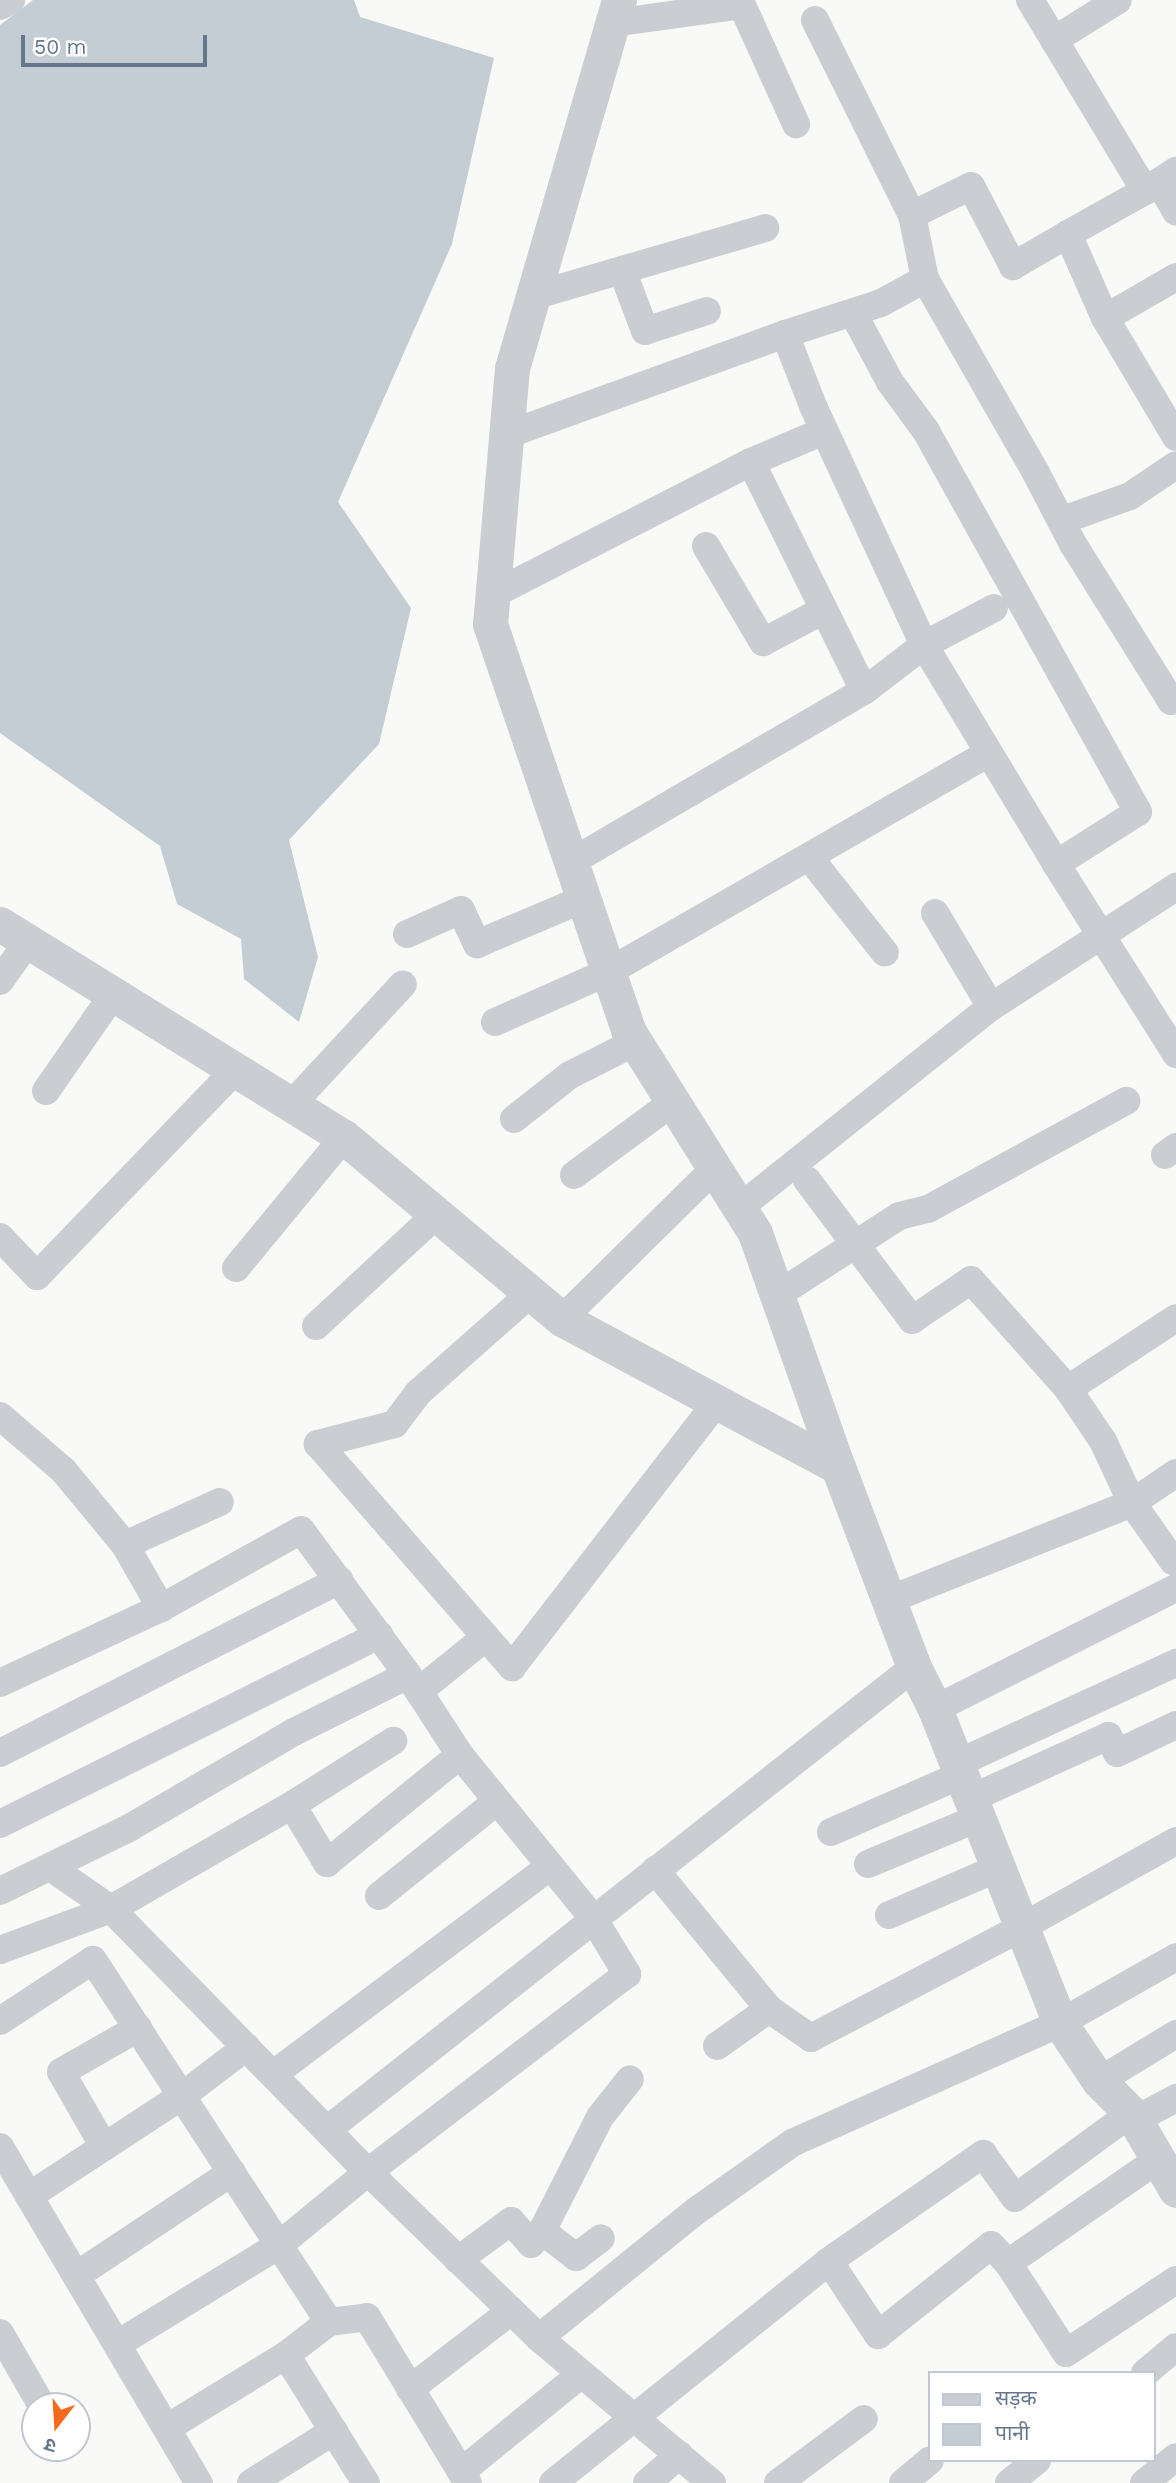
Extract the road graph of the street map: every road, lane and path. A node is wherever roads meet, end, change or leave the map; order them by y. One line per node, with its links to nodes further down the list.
1 (10, 0): 4 (street)
2 (1030, 0): 7 (street)
3 (1118, 0): 7 (street)
4 (0, 6)
5 (616, 11): 8 (street); 17 (street)
6 (815, 20): 11 (street)
7 (1054, 40): 9 (street)
8 (796, 124)
9 (1160, 181): 10 (street); 13 (street)
10 (1176, 211)
11 (912, 215): 13 (street); 16 (street)
12 (765, 228): 14 (street)
13 (1068, 234): 20 (street)
14 (622, 270): 17 (street); 18 (street)
15 (1176, 276): 20 (street)
16 (925, 279): 19 (street); 27 (street)
17 (533, 296): 23 (street)
18 (707, 311)
19 (853, 313): 21 (street); 38 (street)
20 (1105, 318): 24 (street)
21 (785, 334): 22 (street); 23 (street)
22 (824, 431): 25 (street); 32 (street)
23 (506, 435): 29 (street)
24 (1176, 437)
25 (751, 462): 29 (street); 31 (street)
26 (1176, 465): 27 (street)
27 (1063, 520): 34 (street)
28 (706, 546): 31 (street)
29 (492, 594): 37 (street)
30 (994, 608): 32 (street)
31 (824, 610): 33 (street)
32 (924, 645): 33 (street); 35 (street)
33 (864, 691): 37 (street)
34 (1176, 699)
35 (989, 753): 36 (street); 38 (street)
36 (810, 857): 45 (street); 46 (street)
37 (571, 862): 40 (street)
38 (1056, 864): 44 (street)
39 (1176, 887): 44 (street)
40 (583, 899): 43 (street); 46 (street)
41 (936, 914): 50 (street)
42 (15, 932): 47 (street); 49 (street)
43 (407, 933)
44 (1100, 935): 50 (street); 53 (street)
45 (885, 953)
46 (608, 972): 51 (street); 52 (street)
47 (0, 981)
48 (403, 984): 58 (street)
49 (114, 993): 54 (street); 55 (street)
50 (992, 1007): 64 (street)
51 (495, 1023)
52 (635, 1042): 57 (street); 59 (street)
53 (1176, 1054)
54 (236, 1069): 58 (street); 66 (street)
55 (46, 1091)
56 (1126, 1101): 67 (street)
57 (673, 1102): 61 (street); 62 (street)
58 (292, 1104): 60 (street)
59 (514, 1119)
60 (344, 1137): 65 (street); 68 (street)
61 (714, 1169): 64 (street); 72 (street)
62 (573, 1175)
63 (807, 1180): 67 (street)
64 (739, 1208): 70 (street)
65 (437, 1214): 69 (street); 73 (street)
66 (0, 1237)
67 (855, 1244): 70 (street); 74 (street)
68 (236, 1268)
69 (531, 1293): 72 (street); 87 (street)
70 (777, 1295): 77 (street)
71 (1176, 1318): 74 (street)
72 (562, 1319): 75 (street)
73 (316, 1326)
74 (1068, 1389): 80 (street)
75 (718, 1402): 77 (street); 87 (street)
76 (0, 1416): 81 (street)
77 (838, 1467): 84 (street)
78 (1176, 1474): 80 (street)
79 (220, 1502): 81 (street)
80 (1132, 1503): 82 (street); 84 (street)
81 (125, 1545): 85 (street)
82 (1175, 1568): 92 (street)
83 (340, 1580): 85 (street); 86 (street); 95 (street)
84 (891, 1599): 89 (street)
85 (161, 1608): 90 (street)
86 (379, 1635): 91 (street); 100 (street)
87 (486, 1637): 91 (street)
88 (1176, 1663): 97 (street)
89 (914, 1667): 92 (street); 107 (street)
90 (0, 1683)
91 (414, 1683): 96 (street); 104 (street)
92 (935, 1709): 97 (street)
93 (1176, 1724): 97 (street)
94 (393, 1741): 99 (street)
95 (0, 1754)
96 (460, 1755): 98 (street); 99 (street)
97 (966, 1789): 101 (street); 103 (street); 106 (street)
98 (497, 1801): 105 (street); 109 (street)
99 (292, 1805): 110 (street)
100 (0, 1825)
101 (831, 1832)
102 (1176, 1841): 113 (street)
103 (868, 1864)
104 (50, 1867): 108 (street); 110 (street)
105 (549, 1867): 112 (street); 123 (street)
106 (998, 1868): 111 (street); 113 (street)
107 (655, 1870): 112 (street); 116 (street)
108 (0, 1891)
109 (379, 1896)
110 (111, 1909): 114 (street); 122 (street)
111 (889, 1914)
112 (593, 1918): 129 (street); 134 (street)
113 (1022, 1927): 116 (street); 118 (street)
114 (0, 1950)
115 (1176, 1957): 118 (street)
116 (769, 2009): 121 (street)
117 (0, 2021): 119 (street)
118 (1060, 2023): 125 (street); 148 (street)
119 (138, 2028): 126 (street); 131 (street)
120 (1176, 2034): 125 (street)
121 (716, 2046)
122 (246, 2047): 123 (street); 126 (street)
123 (275, 2074): 129 (street)
124 (630, 2079): 137 (street)
125 (1099, 2081): 128 (street)
126 (182, 2096): 131 (street); 133 (street)
127 (1176, 2098): 128 (street)
128 (1133, 2116): 132 (street); 141 (street)
129 (327, 2130): 134 (street)
130 (0, 2147): 136 (street)
131 (104, 2147): 136 (street)
132 (1159, 2159): 135 (street); 142 (street)
133 (232, 2172): 139 (street); 143 (street)
134 (368, 2172): 139 (street); 140 (street)
135 (1176, 2190)
136 (29, 2196): 143 (street)
137 (541, 2231): 138 (street); 140 (street)
138 (601, 2238)
139 (279, 2245): 146 (street); 149 (street)
140 (458, 2260): 145 (street)
141 (829, 2261): 142 (street); 156 (street)
142 (1008, 2263): 144 (street)
143 (77, 2275): 149 (street)
144 (1176, 2280)
145 (511, 2311): 148 (street); 154 (street)
146 (329, 2322): 151 (street); 154 (street)
147 (0, 2333): 155 (street)
148 (539, 2338): 153 (street)
149 (119, 2343): 158 (street)
150 (1176, 2347): 152 (street)
151 (286, 2355): 158 (street); 159 (street)
152 (1147, 2371)
153 (581, 2374): 156 (street); 164 (street)
154 (410, 2389): 164 (street)
155 (34, 2392)
156 (634, 2418): 160 (street); 168 (street)
157 (864, 2419): 171 (street)
158 (167, 2428): 165 (street)
159 (334, 2431): 166 (street); 167 (street)
160 (679, 2455): 169 (street); 170 (street)
161 (1176, 2457): 174 (street)
162 (928, 2462): 172 (street)
163 (1035, 2462): 173 (street)
164 (464, 2477)
165 (196, 2482)
166 (251, 2483)
167 (366, 2483)
168 (553, 2483)
169 (646, 2483)
170 (712, 2483)
171 (778, 2483)
172 (902, 2483)
173 (1009, 2483)
174 (1144, 2483)

